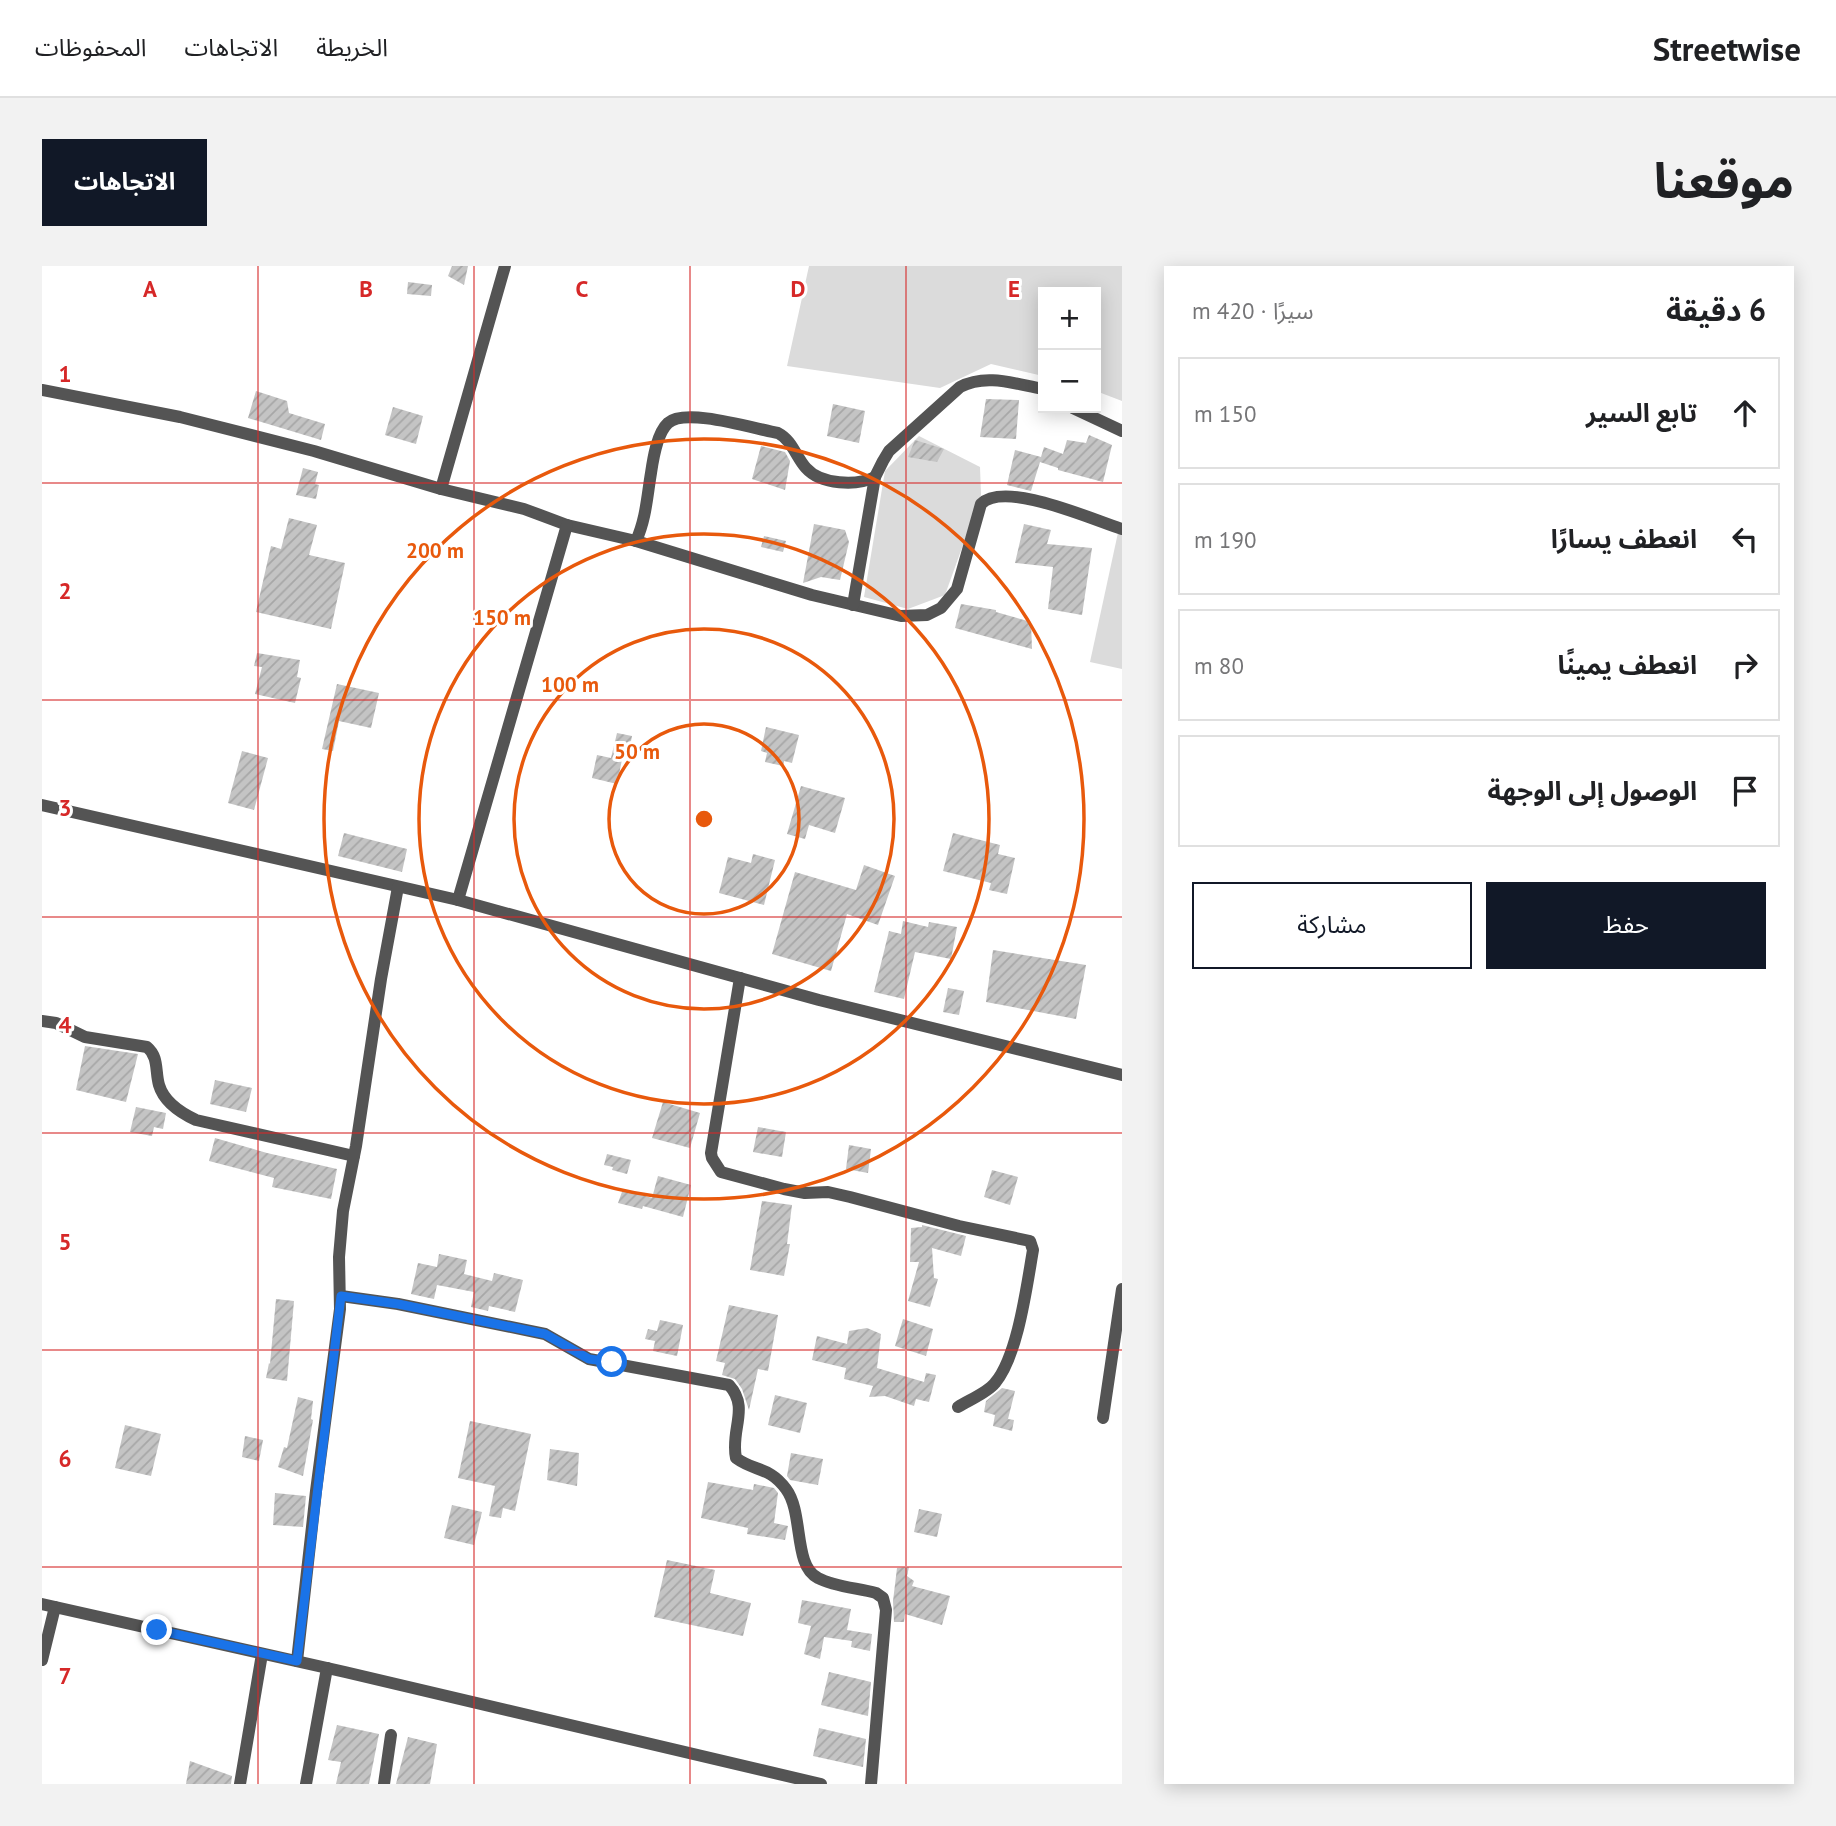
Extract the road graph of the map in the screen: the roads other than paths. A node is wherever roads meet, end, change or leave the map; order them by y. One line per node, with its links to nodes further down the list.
1 (505, 266): 7 (street)
2 (1038, 388): 6 (street)
3 (42, 390): 7 (street)
4 (1084, 413): 5 (street)
5 (1122, 431)
6 (875, 477): 10 (street); 11 (street)
7 (441, 489): 8 (street)
8 (567, 525): 10 (street); 14 (street)
9 (1122, 529): 11 (street)
10 (636, 541): 11 (street)
11 (853, 605)
12 (42, 805): 13 (street)
13 (398, 887): 14 (street); 18 (street)
14 (457, 900): 15 (street)
15 (740, 978): 17 (street); 21 (street)
16 (42, 1021): 18 (street)
17 (1122, 1075)
18 (354, 1156): 20 (street)
19 (1122, 1289): 22 (street)
20 (341, 1296): 26 (street); 33 (street)
21 (958, 1407)
22 (1104, 1418)
23 (48, 1606): 24 (street); 25 (street)
24 (262, 1654): 26 (street); 29 (street)
25 (42, 1660)
26 (297, 1661): 27 (street)
27 (327, 1668): 30 (street); 32 (street)
28 (391, 1735): 31 (street)
29 (240, 1784)
30 (306, 1784)
31 (384, 1784)
32 (821, 1784)
33 (870, 1784)

